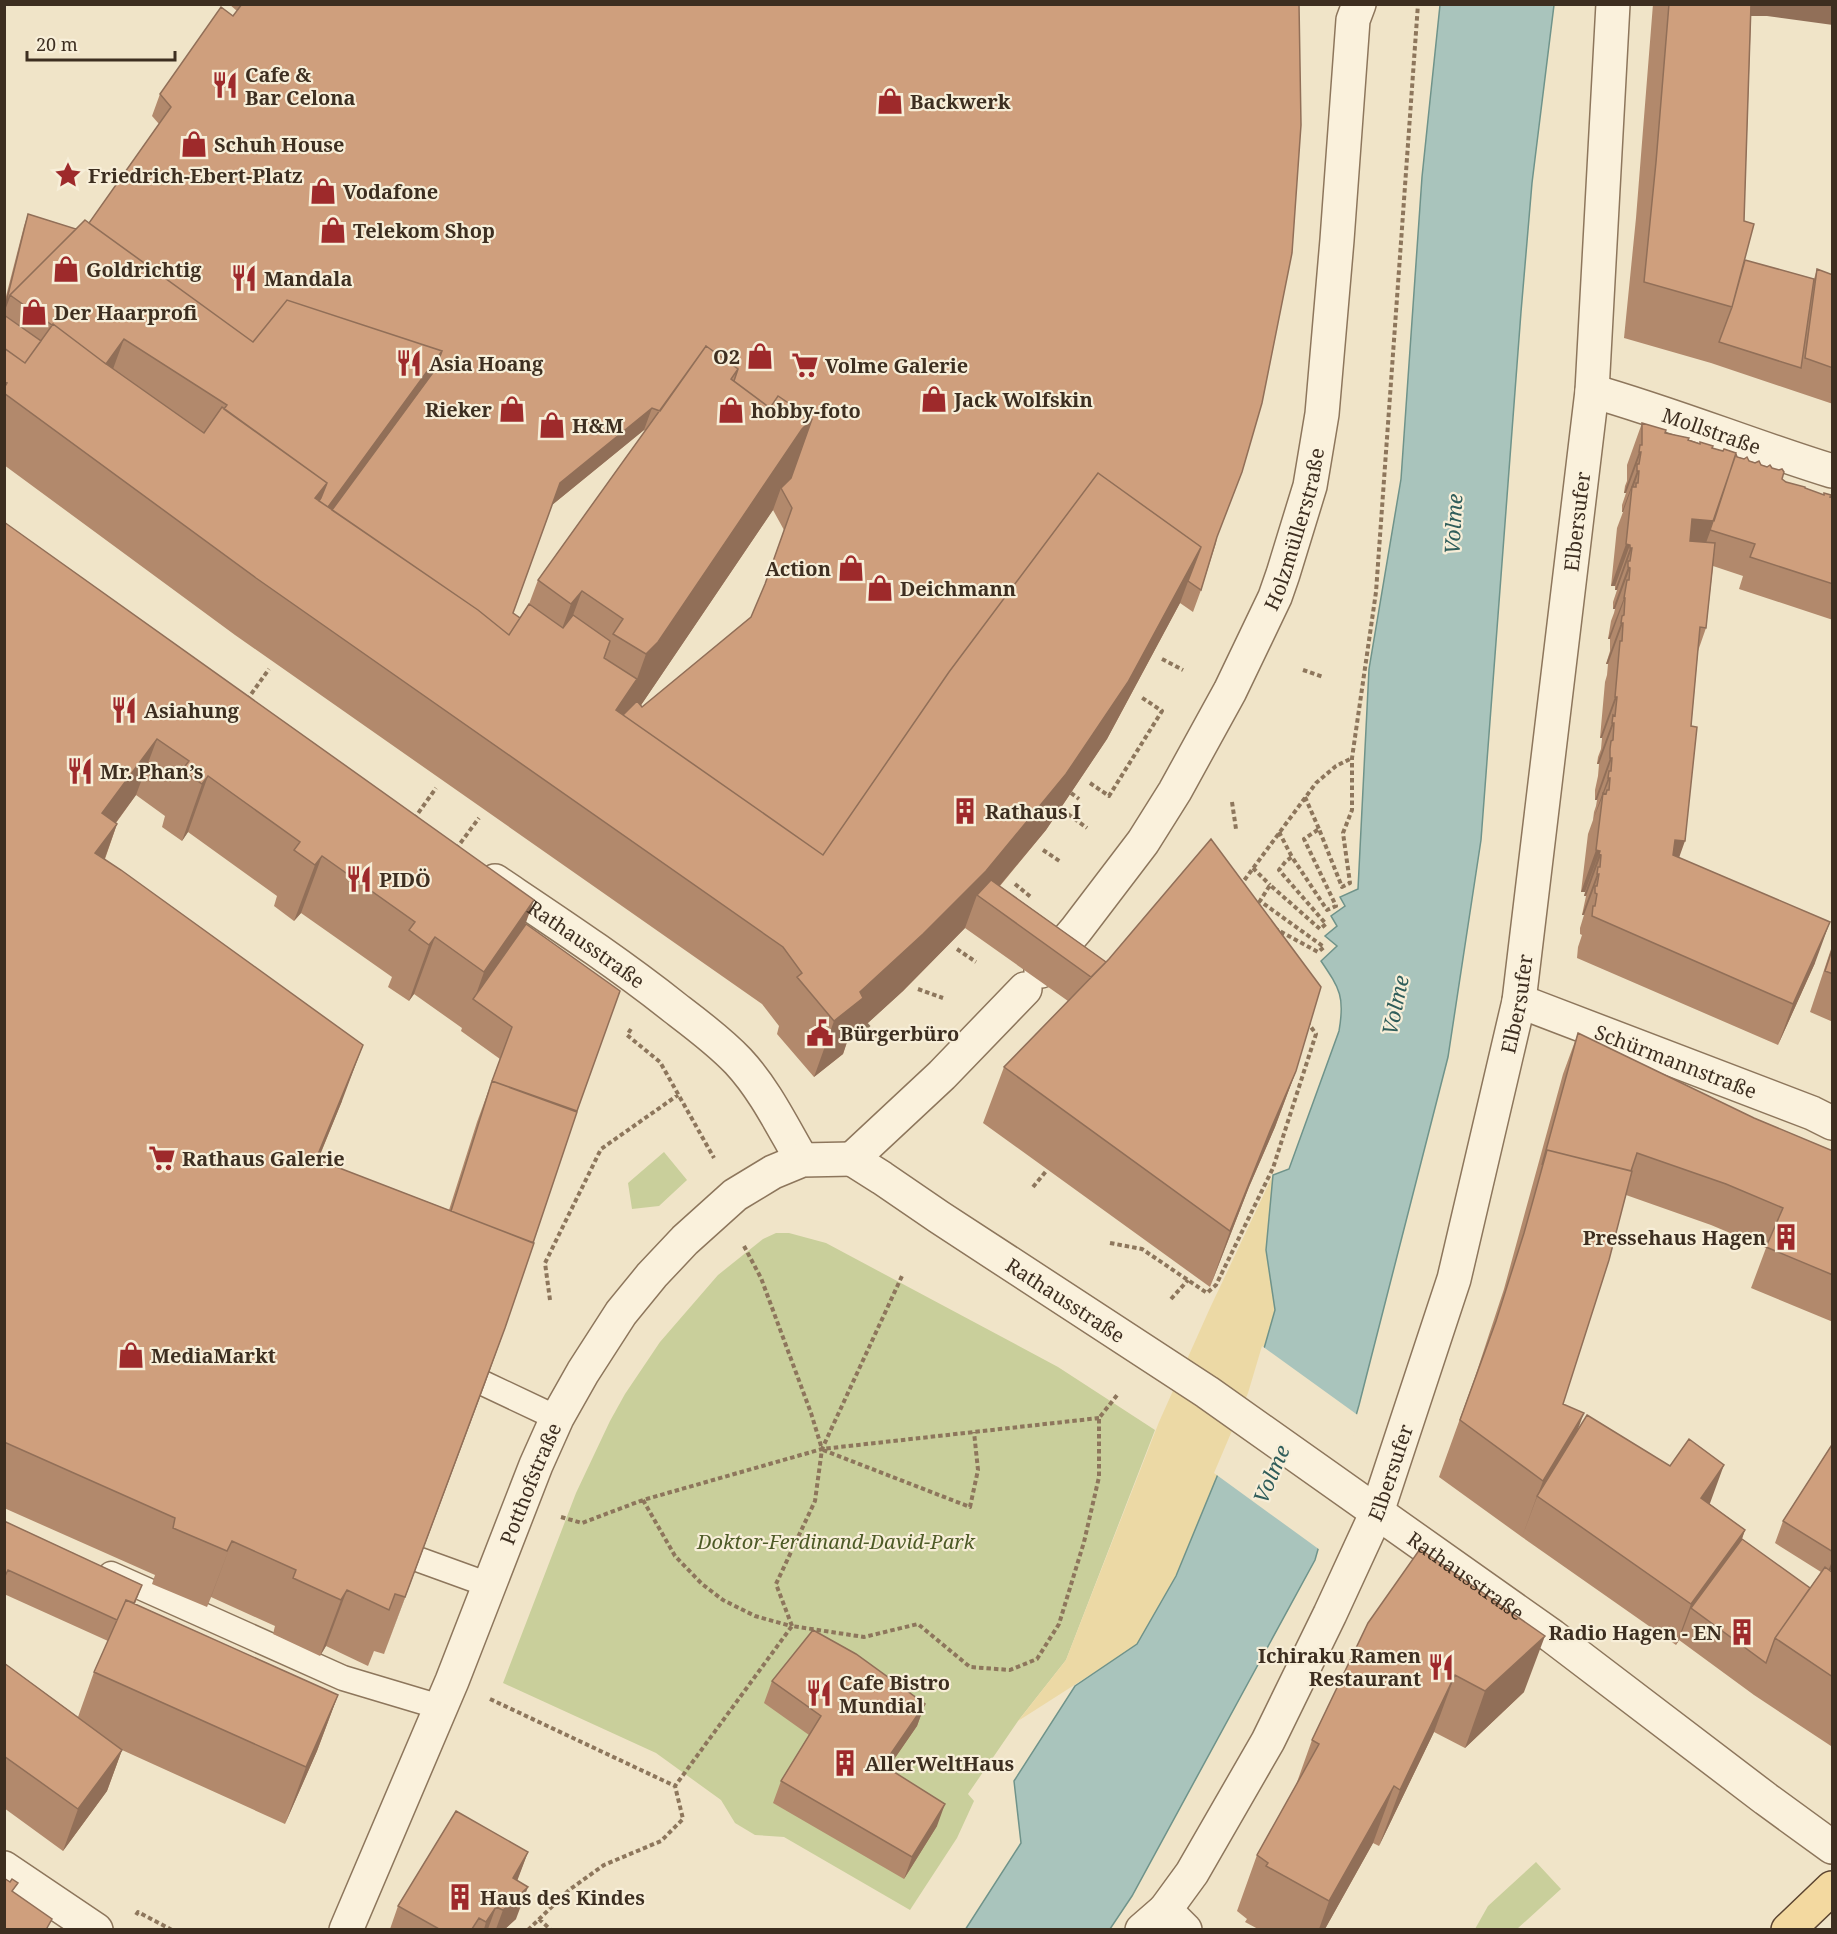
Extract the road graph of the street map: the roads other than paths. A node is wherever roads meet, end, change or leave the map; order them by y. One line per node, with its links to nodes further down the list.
1 (1613, 4): 3 (street, Elbersufer)
2 (1353, 10): 9 (street, Holzmüllerstraße)
3 (1592, 391): 4 (street, Mollstraße); 6 (street, Elbersufer)
4 (1833, 471)
5 (453, 852): 8 (street, Rathausstraße)
6 (1519, 1001): 7 (street, Schürmannstraße); 12 (street, Elbersufer)
7 (1833, 1123)
8 (802, 1160): 9 (street, Potthofstraße); 11 (street, Potthofstraße)
9 (852, 1160): 12 (street, Rathausstraße)
10 (485, 1384): 11 (lane)
11 (557, 1418): 15 (street, Potthofstraße)
12 (1377, 1512): 17 (street, Rathausstraße); 20 (street, Elbersufer)
13 (420, 1560): 15 (lane)
14 (92, 1566): 16 (lane)
15 (489, 1586): 16 (street, Potthofstraße)
16 (446, 1694): 22 (street, Potthofstraße)
17 (1833, 1847)
18 (4, 1868): 21 (street)
19 (1833, 1888): 23 (main road)
20 (1164, 1923)
21 (96, 1929)
22 (346, 1929)
23 (1788, 1929)

